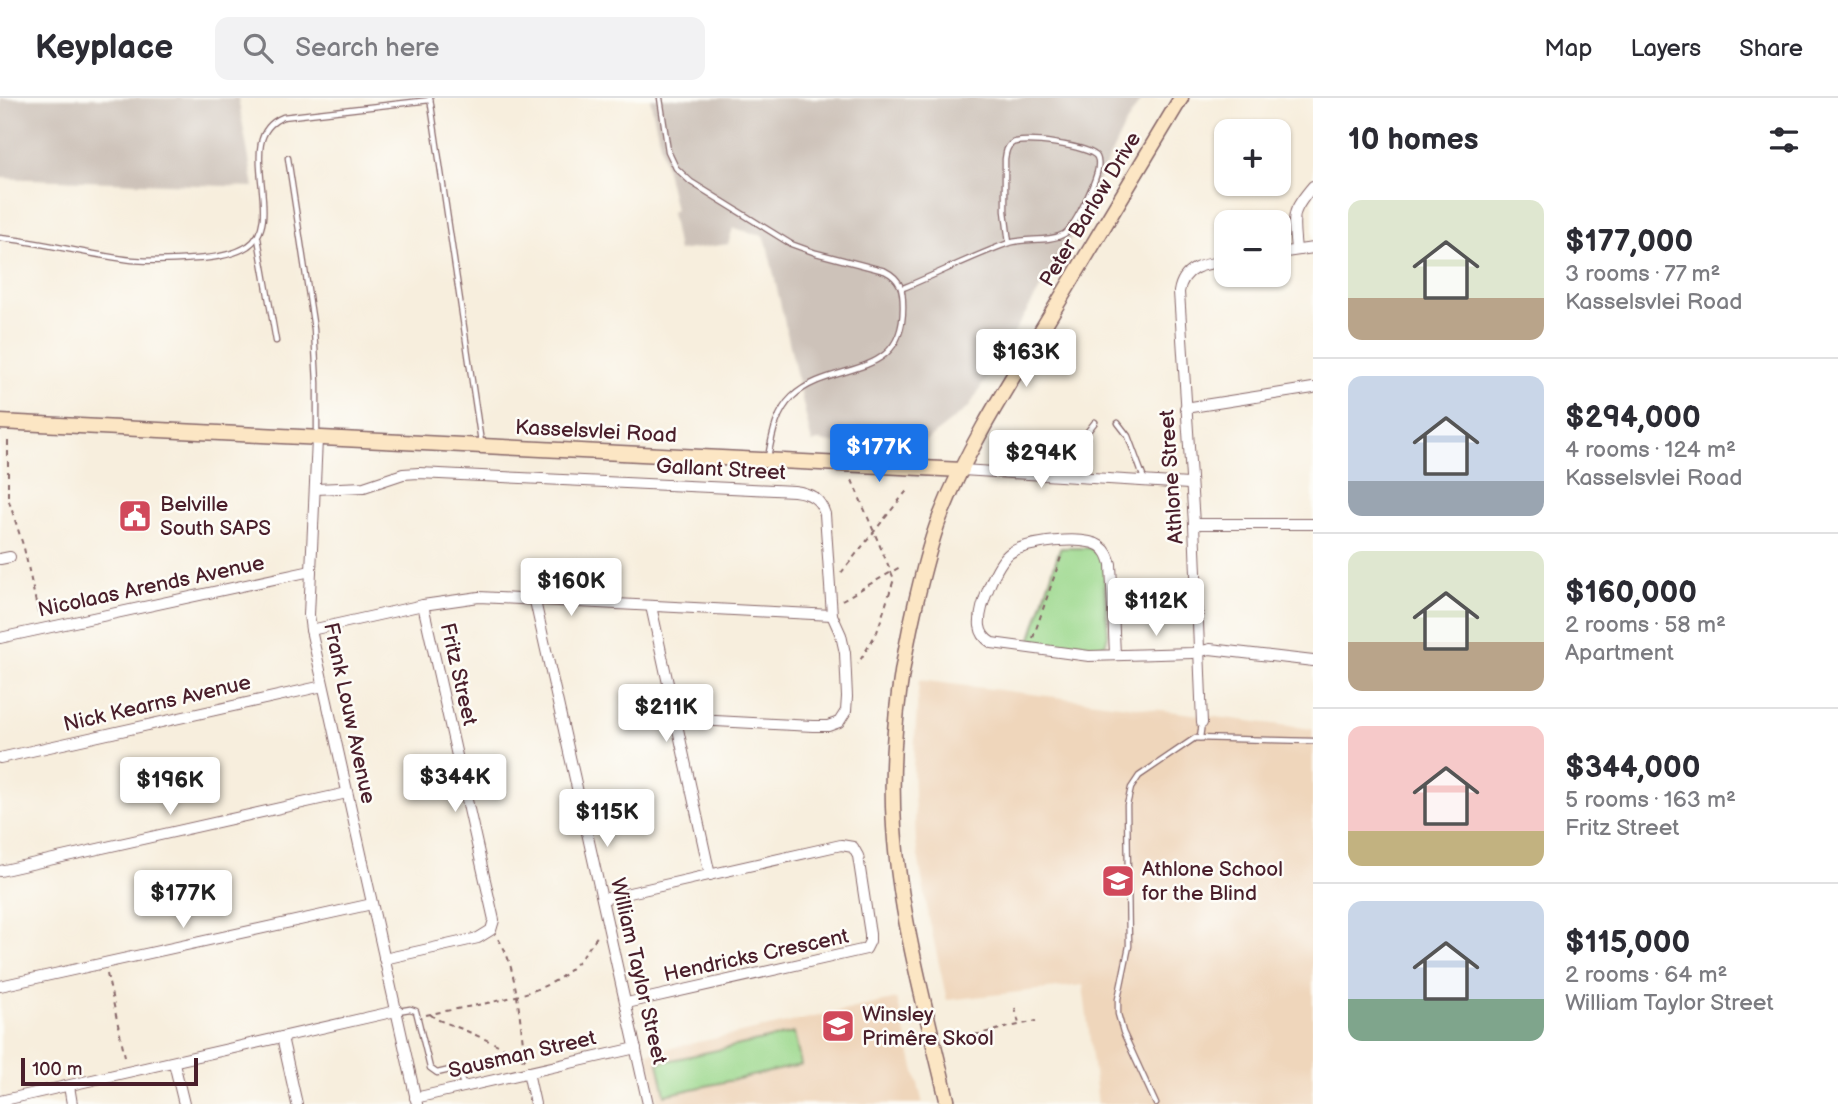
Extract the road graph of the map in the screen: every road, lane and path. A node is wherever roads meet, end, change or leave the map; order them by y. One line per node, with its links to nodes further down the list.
1 (660, 98): 13 (lane)
2 (1181, 98): 24 (street, Peter Barlow Drive)
3 (430, 99): 6 (lane); 22 (lane)
4 (288, 158): 20 (lane, Frank Louw Avenue)
5 (1313, 186): 10 (street)
6 (257, 237): 7 (lane); 14 (lane)
7 (0, 238)
8 (1009, 243): 8 (lane); 13 (lane)
9 (1313, 248): 10 (street)
10 (1296, 250): 11 (street)
11 (1291, 251)
12 (1214, 264): 16 (street, Athlone Street)
13 (903, 288): 23 (lane)
14 (275, 341)
15 (1313, 388): 16 (street)
16 (1185, 408): 28 (street, Athlone Street)
17 (0, 422): 20 (street, Kasselsvlei Road)
18 (1095, 422): 25 (lane)
19 (1118, 423): 27 (lane)
20 (317, 439): 22 (street, Kasselsvlei Road); 30 (street, Frank Louw Avenue)
21 (8, 441): 43 (path)
22 (482, 447): 23 (street, Kasselsvlei Road)
23 (767, 461): 24 (street, Kasselsvlei Road)
24 (962, 470): 25 (street, Kasselsvlei Road); 91 (street, Peter Barlow Drive)
25 (1081, 477): 27 (street, Kasselsvlei Road)
26 (852, 480): 33 (path)
27 (1144, 481): 28 (street, Kasselsvlei Road)
28 (1189, 484): 31 (street, Athlone Street)
29 (909, 488): 33 (path)
30 (315, 489): 36 (street, Frank Louw Avenue); 44 (street, Gallant Street)
31 (1194, 524): 32 (street); 48 (street, Athlone Street)
32 (1313, 524)
33 (875, 531): 37 (path); 38 (path)
34 (1066, 541): 47 (path); 47 (street); 49 (street)
35 (902, 566): 37 (path)
36 (311, 571): 45 (street, Frank Louw Avenue); 46 (street, Nicolaas Arends Avenue)
37 (893, 573): 40 (path); 51 (path)
38 (836, 580)
39 (536, 601): 41 (street); 42 (street); 61 (street, William Taylor Street)
40 (838, 602)
41 (423, 606): 45 (street); 63 (street, Fritz Street)
42 (651, 606): 44 (street); 53 (street)
43 (38, 612)
44 (832, 615): 53 (street, Gallant Street)
45 (311, 631): 52 (street, Frank Louw Avenue)
46 (0, 638)
47 (1030, 649): 49 (street)
48 (1200, 651): 49 (street); 50 (street); 54 (street, Athlone Street)
49 (1115, 655)
50 (1313, 661)
51 (852, 672)
52 (323, 686): 57 (street, Nick Kearns Avenue); 58 (street, Frank Louw Avenue)
53 (677, 719): 60 (street)
54 (1202, 723): 55 (lane)
55 (1200, 738): 56 (lane); 92 (lane)
56 (1313, 741)
57 (0, 758)
58 (347, 793): 59 (street); 62 (street, Frank Louw Avenue)
59 (0, 871)
60 (710, 875): 61 (street, Hendricks Crescent); 69 (street, Hendricks Crescent)
61 (603, 899): 64 (street, William Taylor Street)
62 (372, 904): 65 (street, Frank Louw Avenue); 66 (street)
63 (491, 930): 65 (street); 68 (path)
64 (610, 930): 68 (path); 69 (street, William Taylor Street)
65 (384, 959): 71 (street, Frank Louw Avenue)
66 (104, 963): 67 (street); 81 (path)
67 (0, 986)
68 (516, 995): 72 (path); 72 (path)
69 (626, 1003): 78 (street, William Taylor Street)
70 (1015, 1008): 75 (path)
71 (396, 1011): 73 (lane); 76 (street); 85 (street, Frank Louw Avenue)
72 (430, 1014): 73 (path)
73 (418, 1016): 83 (lane)
74 (1036, 1021): 75 (path)
75 (1019, 1025): 77 (path)
76 (282, 1037): 79 (street); 88 (street)
77 (965, 1037)
78 (636, 1048): 80 (street, Sausman Street); 90 (street, William Taylor Street)
79 (174, 1063): 81 (street); 87 (street)
80 (528, 1072): 83 (street, Sausman Street); 89 (street)
81 (128, 1073): 82 (street)
82 (69, 1086): 84 (street); 86 (street)
83 (464, 1087): 85 (street, Sausman Street)
84 (0, 1101)
85 (416, 1101)
86 (72, 1104)
87 (184, 1104)
88 (297, 1104)
89 (535, 1104)
90 (649, 1104)
91 (948, 1104)
92 (1156, 1104)

